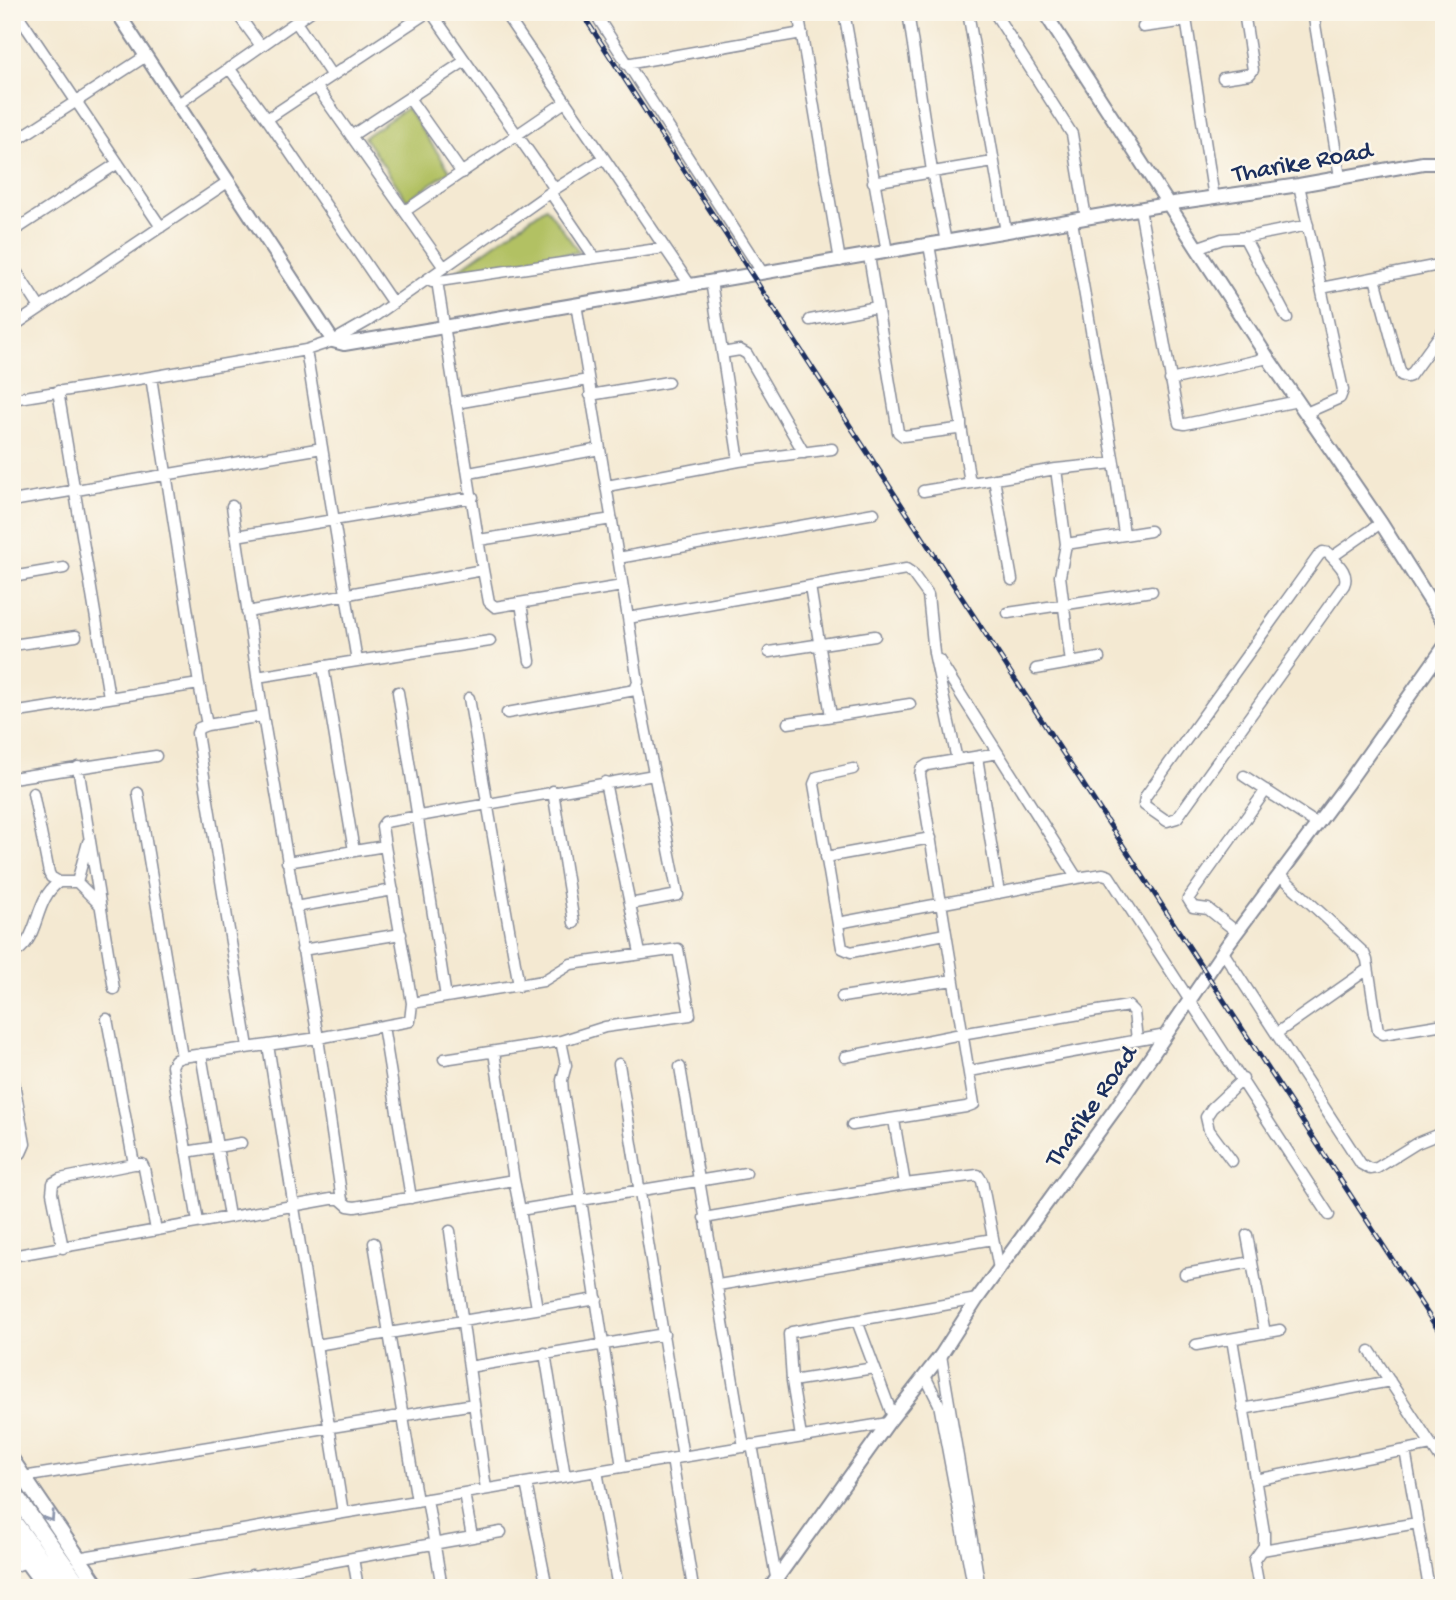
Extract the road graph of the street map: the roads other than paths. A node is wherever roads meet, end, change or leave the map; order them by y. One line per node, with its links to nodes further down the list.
1 (16, 12): 29 (street)
2 (117, 12): 21 (street)
3 (236, 12): 20 (street)
4 (310, 12): 17 (street)
5 (429, 12): 22 (street); 25 (street)
6 (504, 12): 30 (street)
7 (594, 12): 23 (street)
8 (798, 12): 19 (street)
9 (844, 12): 44 (street)
10 (908, 12): 40 (street)
11 (968, 12): 37 (street)
12 (994, 12): 51 (street)
13 (1044, 12): 48 (street)
14 (1244, 12): 26 (street)
15 (1313, 12): 42 (street)
16 (1186, 17): 18 (street); 47 (street)
17 (296, 18): 20 (street); 25 (street)
18 (1143, 27)
19 (802, 33): 23 (street); 65 (street)
20 (261, 46): 24 (street)
21 (146, 56): 29 (street); 31 (street)
22 (465, 61): 28 (street); 34 (street)
23 (626, 64): 69 (street)
24 (229, 68): 31 (street); 32 (street)
25 (332, 76): 27 (street)
26 (1223, 78)
27 (316, 86): 32 (street); 33 (street)
28 (409, 98): 33 (street); 41 (street)
29 (76, 101): 35 (street); 38 (street)
30 (565, 103): 34 (street); 36 (street)
31 (178, 104): 43 (street)
32 (267, 119): 76 (street)
33 (351, 136): 50 (street)
34 (517, 136): 41 (street); 46 (street)
35 (13, 140)
36 (604, 158): 46 (street); 60 (street)
37 (993, 162): 40 (street); 56 (street)
38 (118, 163): 54 (street); 55 (street)
39 (1444, 166): 42 (street, Tharike Road)
40 (932, 171): 44 (street); 58 (street)
41 (463, 173): 50 (street)
42 (1340, 177): 45 (street, Tharike Road)
43 (229, 181): 54 (street); 85 (street)
44 (873, 182): 62 (street)
45 (1299, 186): 47 (street, Tharike Road); 53 (street)
46 (553, 190): 64 (street); 68 (street)
47 (1214, 198): 48 (street, Tharike Road)
48 (1167, 204): 49 (street, Tharike Road); 61 (street)
49 (1140, 209): 51 (street, Tharike Road); 91 (street)
50 (405, 211): 68 (street)
51 (1086, 218): 52 (street, Tharike Road)
52 (1072, 221): 56 (street, Tharike Road); 105 (street)
53 (1308, 225): 57 (street); 75 (street)
54 (161, 227): 79 (street)
55 (12, 232)
56 (1006, 232): 58 (street, Tharike Road)
57 (1244, 237): 61 (street); 80 (street)
58 (946, 242): 59 (street, Tharike Road)
59 (929, 245): 62 (street, Tharike Road); 99 (street)
60 (664, 248): 64 (street); 74 (street)
61 (1196, 248): 88 (street)
62 (887, 252): 63 (street, Tharike Road)
63 (869, 256): 65 (street, Tharike Road); 78 (street)
64 (595, 258): 71 (street)
65 (840, 261): 69 (street, Tharike Road)
66 (1444, 264): 70 (street)
67 (12, 265): 79 (street)
68 (443, 266): 73 (street)
69 (762, 272): 72 (street, Tharike Road)
70 (1375, 278): 75 (street); 84 (street)
71 (437, 281): 73 (street); 83 (street)
72 (711, 281): 74 (street, Tharike Road); 87 (street)
73 (418, 284): 76 (street)
74 (690, 285): 77 (street, Tharike Road)
75 (1321, 288): 98 (street)
76 (392, 302): 85 (street)
77 (576, 304): 83 (street, Tharike Road); 90 (street)
78 (877, 307): 81 (street); 99 (street)
79 (40, 308): 82 (street)
80 (1287, 318)
81 (810, 320)
82 (12, 327)
83 (445, 327): 85 (street, Tharike Road); 97 (street)
84 (1444, 330)
85 (334, 341): 86 (street)
86 (306, 350): 89 (street); 100 (street)
87 (722, 353): 103 (street); 104 (street)
88 (1268, 358): 91 (street); 96 (street)
89 (151, 377): 93 (street); 108 (street)
90 (588, 380): 94 (street); 97 (street)
91 (1170, 380): 96 (street)
92 (668, 382): 94 (street)
93 (58, 391): 95 (street); 112 (street)
94 (590, 395): 101 (street)
95 (12, 399)
96 (1298, 401): 98 (street)
97 (456, 403): 107 (street)
98 (1306, 413): 121 (street)
99 (961, 426): 110 (street)
100 (322, 448): 108 (street); 120 (street)
101 (600, 449): 107 (street); 111 (street)
102 (832, 449): 103 (street)
103 (804, 453): 104 (street)
104 (740, 461): 111 (street)
105 (1114, 463): 106 (street); 123 (street)
106 (1056, 469): 109 (street); 126 (street)
107 (469, 473): 115 (street)
108 (166, 475): 112 (street); 158 (street)
109 (994, 480): 110 (street); 132 (street)
110 (970, 483): 113 (street)
111 (607, 486): 119 (street)
112 (74, 490): 116 (street); 161 (street)
113 (923, 491)
114 (12, 495): 116 (street)
115 (473, 497): 120 (street); 125 (street)
116 (13, 501)
117 (232, 506): 124 (street)
118 (874, 513): 128 (street)
119 (612, 519): 125 (street); 128 (street)
120 (334, 520): 124 (street); 136 (street)
121 (1381, 523): 127 (street); 142 (street)
122 (1150, 531): 123 (street)
123 (1124, 534): 126 (street)
124 (236, 536): 139 (street)
125 (479, 540): 130 (street)
126 (1066, 544): 138 (street)
127 (1332, 557): 127 (street)
128 (618, 558): 133 (street)
129 (64, 568): 131 (street)
130 (483, 570): 136 (street); 137 (street)
131 (12, 577)
132 (1012, 580)
133 (622, 586): 137 (street); 141 (street)
134 (810, 586): 141 (street); 146 (street); 150 (street)
135 (1152, 591): 138 (street)
136 (346, 594): 139 (street); 152 (street)
137 (521, 603): 153 (street)
138 (1062, 605): 140 (street); 154 (street)
139 (247, 611): 157 (street)
140 (1008, 613)
141 (628, 618): 159 (street)
142 (1444, 623)
143 (76, 636): 147 (street)
144 (876, 636): 146 (street)
145 (490, 641): 152 (street)
146 (820, 644): 149 (street); 167 (street)
147 (12, 645)
148 (1444, 647): 186 (street, Tharike Road)
149 (769, 652)
150 (934, 653): 170 (street); 173 (street)
151 (1099, 658): 154 (street)
152 (357, 660): 155 (street)
153 (530, 661)
154 (1071, 663): 156 (street)
155 (323, 666): 157 (street); 190 (street)
156 (1036, 669)
157 (257, 677): 166 (street)
158 (199, 684): 161 (street); 169 (street)
159 (637, 687): 165 (street); 176 (street)
160 (398, 692): 185 (street)
161 (109, 697): 164 (street)
162 (470, 698): 184 (street)
163 (910, 704): 167 (street)
164 (12, 713)
165 (508, 713)
166 (262, 716): 169 (street); 192 (street)
167 (831, 716): 168 (street)
168 (788, 723)
169 (207, 725): 230 (street)
170 (998, 753): 172 (street); 194 (street)
171 (156, 755): 174 (street)
172 (977, 757): 173 (street); 198 (street)
173 (957, 760): 188 (street)
174 (78, 767): 178 (street); 187 (street)
175 (853, 768): 191 (street)
176 (654, 775): 179 (street); 199 (street)
177 (1244, 776): 180 (street)
178 (12, 779)
179 (605, 782): 181 (street); 199 (street)
180 (1266, 790): 186 (street); 205 (street)
181 (553, 791): 184 (street); 203 (street)
182 (33, 793): 195 (street)
183 (138, 793): 233 (street)
184 (488, 804): 185 (street); 214 (street)
185 (416, 815): 189 (street); 216 (street)
186 (1317, 824): 193 (street, Tharike Road)
187 (89, 838): 196 (street); 201 (street)
188 (931, 838): 191 (street); 200 (street)
189 (384, 846): 190 (street); 197 (street)
190 (354, 851): 192 (street)
191 (826, 857): 204 (street)
192 (287, 862): 202 (street)
193 (1280, 875): 205 (street, Tharike Road); 212 (street)
194 (1077, 878): 198 (street); 218 (street)
195 (59, 882): 196 (street); 211 (street)
196 (77, 883): 201 (street)
197 (393, 890): 202 (street); 206 (street)
198 (999, 893): 200 (street)
199 (630, 904): 210 (street)
200 (940, 904): 204 (street); 207 (street)
201 (100, 905): 215 (street)
202 (295, 907): 208 (street)
203 (574, 923)
204 (838, 923): 207 (street)
205 (1237, 932): 209 (street, Tharike Road)
206 (401, 934): 208 (street); 219 (street)
207 (945, 934): 213 (street)
208 (302, 950): 226 (street)
209 (1223, 952): 218 (street, Tharike Road); 223 (street)
210 (640, 953): 214 (street); 228 (street)
211 (12, 954)
212 (1368, 969): 221 (street); 223 (street)
213 (953, 980): 217 (street); 224 (street)
214 (519, 986): 216 (street)
215 (114, 989)
216 (446, 997): 219 (street)
217 (842, 997)
218 (1191, 1000): 225 (street, Tharike Road); 240 (street)
219 (412, 1003): 222 (street)
220 (107, 1019): 249 (street)
221 (1444, 1024)
222 (383, 1026): 226 (street); 255 (street)
223 (1277, 1033): 243 (street)
224 (961, 1034): 227 (street); 234 (street); 238 (street)
225 (1166, 1035): 227 (street); 272 (street, Tharike Road)
226 (318, 1038): 229 (street); 256 (street)
227 (1138, 1040): 238 (street)
228 (561, 1041): 231 (street); 257 (street)
229 (268, 1045): 230 (street); 258 (street)
230 (248, 1047): 232 (street)
231 (495, 1052): 235 (street); 251 (street)
232 (201, 1054): 233 (street); 245 (street)
233 (182, 1057): 246 (street)
234 (845, 1057)
235 (444, 1059)
236 (619, 1064): 254 (street)
237 (680, 1067): 252 (street)
238 (970, 1071): 241 (street)
239 (12, 1072): 247 (street)
240 (1243, 1079): 248 (street); 260 (street)
241 (894, 1120): 242 (street); 253 (street)
242 (852, 1125)
243 (1444, 1132)
244 (241, 1143): 245 (street)
245 (218, 1148): 246 (street); 261 (street)
246 (186, 1152): 263 (street)
247 (12, 1157)
248 (1232, 1161)
249 (134, 1164): 264 (street); 269 (street)
250 (746, 1173): 252 (street)
251 (513, 1180): 255 (street); 259 (street)
252 (697, 1180): 254 (street); 262 (street)
253 (905, 1184): 262 (street); 267 (street)
254 (638, 1190): 257 (street); 283 (street)
255 (411, 1198): 256 (street)
256 (342, 1200): 258 (street)
257 (582, 1200): 259 (street); 275 (street)
258 (294, 1205): 261 (street); 286 (street)
259 (520, 1210): 277 (street)
260 (1329, 1214)
261 (229, 1216): 263 (street)
262 (704, 1218): 274 (street)
263 (198, 1222): 264 (street)
264 (156, 1230): 269 (street)
265 (450, 1231): 278 (street)
266 (1247, 1236): 271 (street)
267 (993, 1239): 272 (street); 274 (street)
268 (374, 1243): 281 (street)
269 (63, 1248): 270 (street)
270 (12, 1256)
271 (1252, 1262): 273 (street); 282 (street)
272 (999, 1269): 276 (street, Tharike Road)
273 (1185, 1274)
274 (718, 1285): 303 (street)
275 (597, 1299): 277 (street); 285 (street)
276 (977, 1299): 279 (street); 290 (street, Tharike Road)
277 (537, 1308): 278 (street)
278 (463, 1320): 281 (street); 291 (street)
279 (857, 1321): 292 (street); 294 (street)
280 (1280, 1330): 282 (street)
281 (389, 1333): 286 (street); 298 (street)
282 (1265, 1333): 284 (street)
283 (664, 1334): 285 (street); 305 (street)
284 (1232, 1339): 287 (street); 297 (street)
285 (603, 1343): 289 (street); 308 (street)
286 (316, 1345): 300 (street)
287 (1196, 1345)
288 (1370, 1351): 295 (street)
289 (545, 1353): 291 (street); 310 (street)
290 (940, 1355): 293 (street, Tharike Road); 344 (street)
291 (469, 1367): 296 (street)
292 (874, 1368): 294 (street); 299 (street)
293 (925, 1376): 299 (street, Tharike Road); 343 (street)
294 (792, 1381): 301 (street)
295 (1390, 1381): 297 (street); 302 (street)
296 (474, 1404): 298 (street); 314 (street)
297 (1243, 1409): 312 (street)
298 (402, 1414): 300 (street); 317 (street)
299 (890, 1420): 301 (street); 331 (street, Tharike Road)
300 (330, 1427): 311 (street); 318 (street)
301 (801, 1437): 303 (street)
302 (1431, 1445): 304 (street); 307 (street)
303 (748, 1446): 305 (street); 331 (street)
304 (1405, 1450): 312 (street); 320 (street)
305 (677, 1458): 308 (street); 342 (street)
306 (12, 1460): 311 (main road)
307 (1444, 1464)
308 (622, 1467): 309 (street)
309 (597, 1471): 310 (street); 341 (street)
310 (565, 1476): 313 (street)
311 (23, 1477): 326 (main road, one-way to 326)
312 (1255, 1480): 325 (street)
313 (526, 1483): 314 (street); 340 (street)
314 (486, 1489): 316 (street)
315 (12, 1491): 334 (highway)
316 (464, 1493): 317 (street); 322 (street)
317 (422, 1500): 318 (street); 324 (street)
318 (343, 1513): 326 (street)
319 (12, 1520): 333 (highway)
320 (1417, 1523): 325 (street); 346 (street)
321 (501, 1532): 322 (street)
322 (472, 1537): 324 (street)
323 (12, 1542): 328 (main road)
324 (434, 1544): 327 (street); 339 (street)
325 (1262, 1550): 345 (street)
326 (77, 1558): 335 (main road)
327 (353, 1558): 330 (street); 338 (street)
328 (27, 1562): 329 (street); 332 (main road)
329 (12, 1567)
330 (251, 1575): 336 (street); 337 (street)
331 (775, 1585)
332 (46, 1588)
333 (62, 1588)
334 (81, 1588)
335 (99, 1588)
336 (187, 1588)
337 (254, 1588)
338 (358, 1588)
339 (442, 1588)
340 (547, 1588)
341 (618, 1588)
342 (693, 1588)
343 (973, 1588)
344 (980, 1588)
345 (1259, 1588)
346 (1429, 1588)

